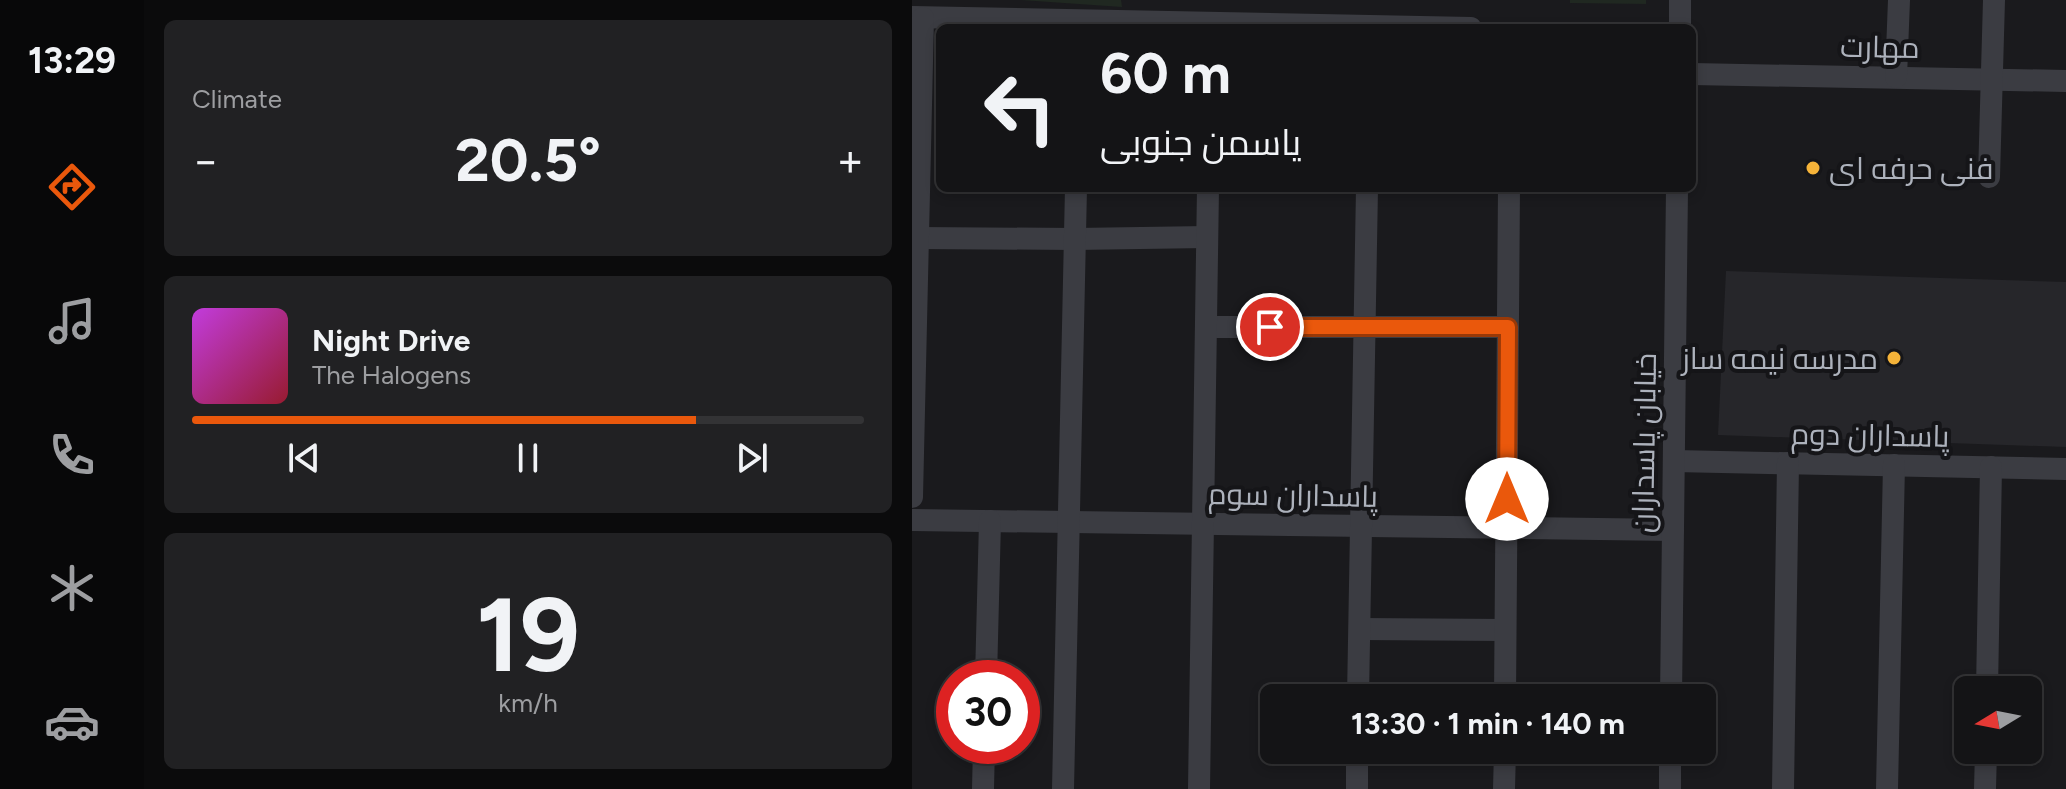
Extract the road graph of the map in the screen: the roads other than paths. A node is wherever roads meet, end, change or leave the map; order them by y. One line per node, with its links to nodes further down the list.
1 (1209, 0): 9 (street)
2 (1680, 0): 10 (street)
3 (1899, 0): 12 (street)
4 (1994, 0): 13 (street)
5 (1183, 11): 7 (street); 8 (street)
6 (917, 18): 7 (street); 22 (street)
7 (1079, 24)
8 (1207, 24)
9 (1211, 24)
10 (1680, 24)
11 (1696, 74): 12 (street, مهارت)
12 (1896, 77): 13 (street, مهارت)
13 (1992, 80): 14 (street, مهارت); 15 (street)
14 (2066, 81)
15 (1989, 177)
16 (1076, 192): 23 (street)
17 (1208, 192): 21 (street)
18 (1367, 192): 25 (street)
19 (1509, 192): 26 (street)
20 (1677, 192): 28 (street, خیابان پاسداران)
21 (1207, 237): 23 (street); 24 (street)
22 (918, 238): 23 (street); 27 (street)
23 (1075, 239): 36 (street)
24 (1206, 327): 25 (street); 37 (street)
25 (1365, 327): 26 (street); 38 (street)
26 (1508, 327): 39 (street)
27 (913, 403): 33 (street)
28 (1674, 461): 29 (street, پاسداران دوم); 40 (street, خیابان پاسداران)
29 (1788, 463): 30 (street, پاسداران دوم); 59 (street)
30 (1894, 465): 31 (street, پاسداران دوم); 60 (street)
31 (1991, 467): 32 (street, پاسداران دوم); 44 (street)
32 (2066, 469)
33 (912, 497)
34 (912, 520): 35 (street, پاسداران سوم)
35 (990, 521): 36 (street, پاسداران سوم); 43 (street)
36 (1069, 522): 37 (street, پاسداران سوم); 54 (street)
37 (1203, 524): 38 (street, پاسداران سوم); 55 (street)
38 (1362, 526): 39 (street, پاسداران سوم); 41 (street)
39 (1506, 528): 40 (street, پاسداران سوم); 42 (street)
40 (1673, 530): 47 (street, خیابان پاسداران)
41 (1360, 629): 42 (street); 45 (street)
42 (1505, 630): 46 (street)
43 (986, 660)
44 (1987, 676)
45 (1358, 684)
46 (1505, 684)
47 (1671, 684)
48 (984, 764): 53 (street)
49 (1357, 764): 56 (street)
50 (1505, 764): 57 (street)
51 (1670, 764): 58 (street)
52 (1986, 764): 61 (street)
53 (983, 789)
54 (1063, 789)
55 (1199, 789)
56 (1357, 789)
57 (1504, 789)
58 (1670, 789)
59 (1783, 789)
60 (1887, 789)
61 (1985, 789)

